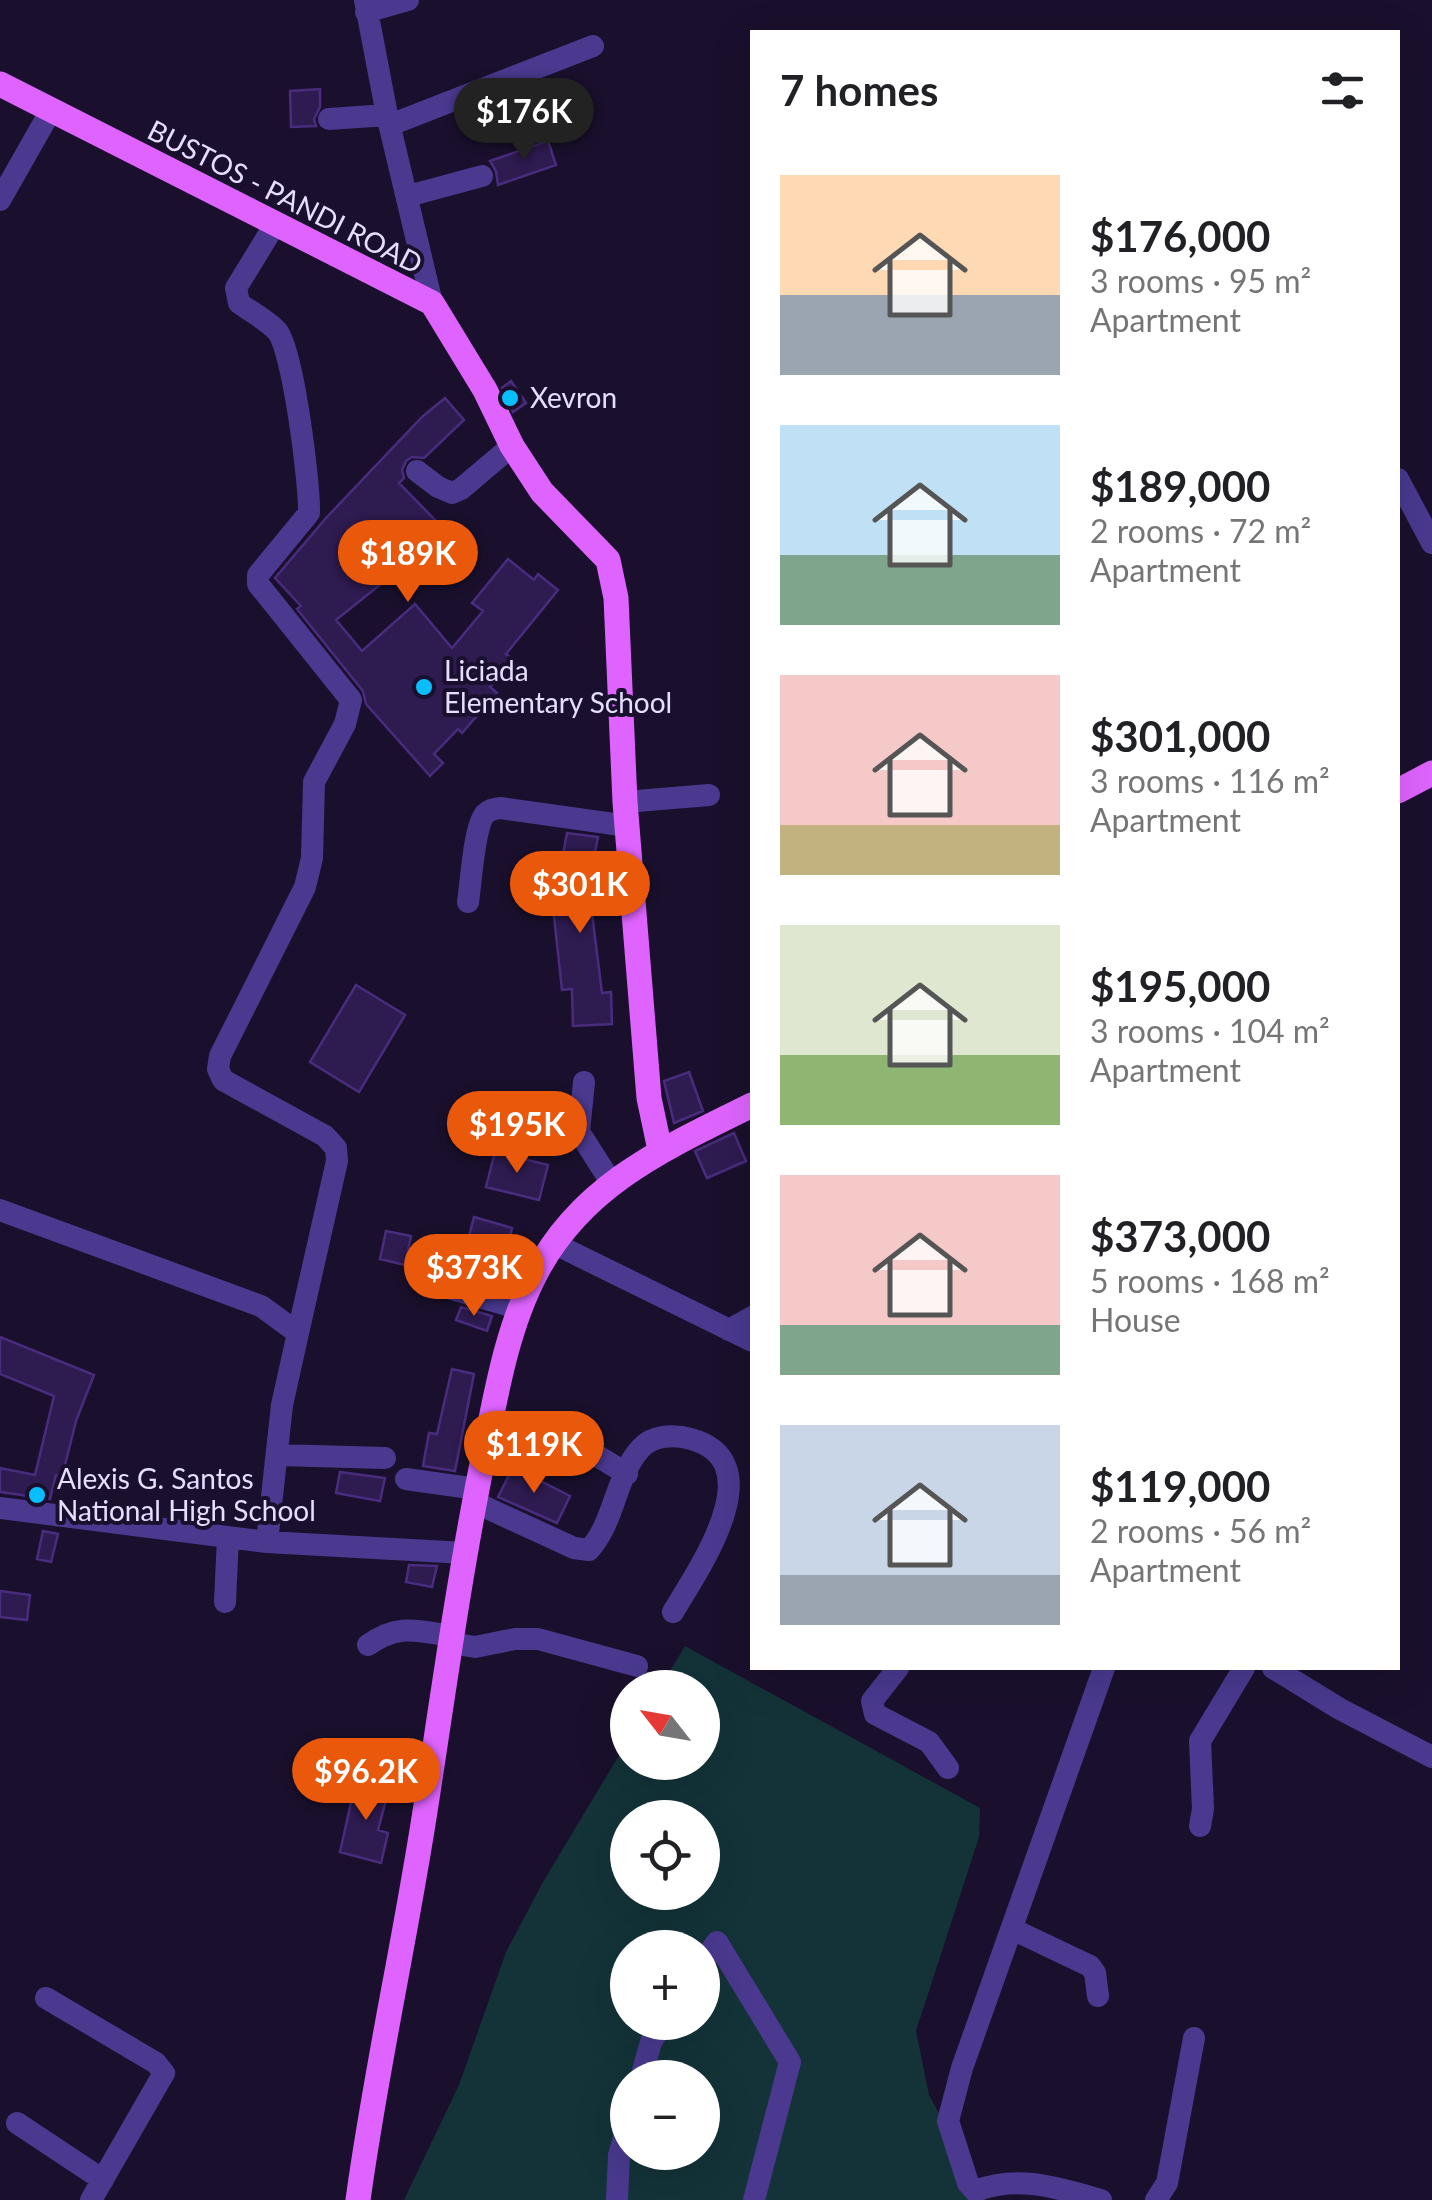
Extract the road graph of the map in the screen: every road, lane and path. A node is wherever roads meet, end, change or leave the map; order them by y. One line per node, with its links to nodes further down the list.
1 (408, 0): 2 (street)
2 (366, 6): 7 (street)
3 (593, 46): 7 (street)
4 (0, 84): 5 (main road, BUSTOS - PANDI ROAD)
5 (50, 112): 10 (street); 11 (main road, BUSTOS - PANDI ROAD)
6 (329, 120): 7 (street)
7 (388, 120): 9 (street)
8 (482, 176): 9 (street)
9 (408, 196): 12 (street)
10 (1, 197)
11 (274, 226): 12 (main road, BUSTOS - PANDI ROAD); 32 (street)
12 (432, 303): 13 (main road, BUSTOS - PANDI ROAD)
13 (512, 446): 14 (street); 20 (main road, BUSTOS - PANDI ROAD)
14 (418, 471)
15 (1400, 483): 16 (street)
16 (1432, 543)
17 (1432, 773): 18 (main road)
18 (1400, 789)
19 (709, 795): 20 (street)
20 (626, 814): 21 (street); 24 (main road, BUSTOS - PANDI ROAD)
21 (468, 902)
22 (584, 1082): 25 (street)
23 (750, 1106): 24 (main road)
24 (660, 1150): 25 (main road)
25 (611, 1182): 27 (main road)
26 (0, 1210): 32 (street)
27 (555, 1244): 29 (main road); 31 (street)
28 (430, 1283): 29 (street)
29 (522, 1309): 39 (main road)
30 (750, 1318): 31 (street)
31 (728, 1330): 33 (street)
32 (298, 1333): 35 (street)
33 (750, 1341)
34 (578, 1444): 37 (street)
35 (279, 1456): 36 (street); 42 (street)
36 (385, 1458)
37 (626, 1474): 39 (street); 45 (street)
38 (406, 1479): 39 (street)
39 (476, 1496): 43 (main road)
40 (0, 1508): 41 (street)
41 (228, 1536): 42 (street); 44 (street)
42 (268, 1542): 43 (street)
43 (465, 1552): 46 (main road)
44 (225, 1602)
45 (672, 1612)
46 (451, 1640): 47 (street); 48 (street); 65 (main road)
47 (368, 1646)
48 (636, 1666)
49 (896, 1670): 54 (street)
50 (1103, 1670): 56 (street)
51 (1243, 1670): 55 (street)
52 (1276, 1670): 53 (street)
53 (1432, 1757)
54 (948, 1768)
55 (1200, 1826)
56 (1012, 1929): 58 (street); 64 (street)
57 (720, 1947): 67 (street)
58 (1098, 1996)
59 (46, 1998): 63 (street)
60 (1194, 2038): 69 (street)
61 (17, 2123): 63 (street)
62 (618, 2170): 66 (street)
63 (97, 2190)
64 (976, 2195): 68 (street)
65 (362, 2199)
66 (617, 2200)
67 (754, 2200)
68 (1101, 2200)
69 (1156, 2200)

